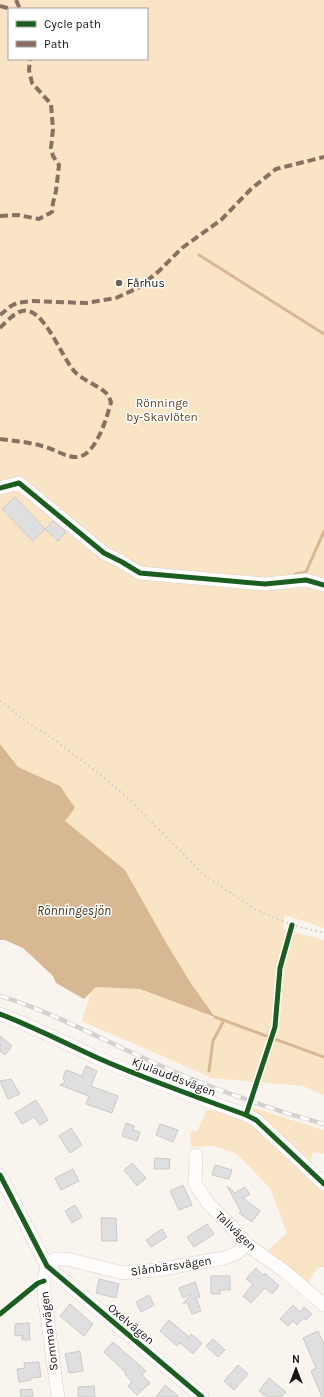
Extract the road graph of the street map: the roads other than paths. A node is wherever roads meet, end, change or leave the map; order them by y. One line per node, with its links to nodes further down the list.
1 (0, 488): 2 (street)
2 (324, 585)
3 (0, 1014): 6 (street, Kjulauddsvägen)
4 (196, 1155): 7 (street, Tallvägen)
5 (0, 1175): 8 (street)
6 (324, 1184)
7 (246, 1244): 8 (street, Slånbärsvägen); 9 (street, Tallvägen)
8 (47, 1266): 10 (street, Sommarvägen); 11 (street, Oxelvägen)
9 (324, 1305)
10 (58, 1397)
11 (202, 1397)

